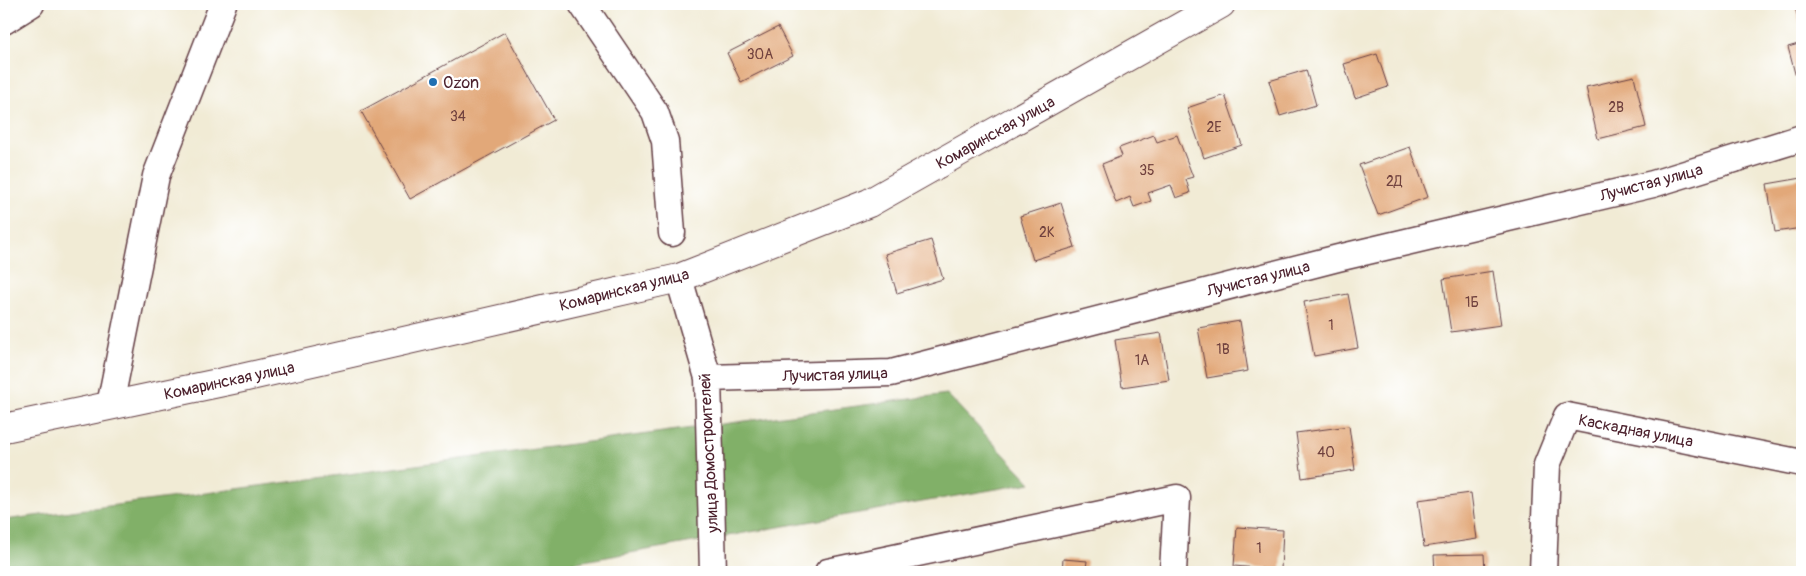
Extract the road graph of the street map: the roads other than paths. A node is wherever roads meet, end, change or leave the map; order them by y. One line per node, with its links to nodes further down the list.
1 (31, 4): 5 (street)
2 (224, 4): 10 (street)
3 (582, 4): 7 (street)
4 (1222, 4): 8 (street, Комаринская улица)
5 (4, 21)
6 (1802, 138): 9 (street, Лучистая улица)
7 (672, 233)
8 (679, 278): 9 (street, улица Домостроителей); 10 (street, Комаринская улица)
9 (708, 378): 13 (street, улица Домостроителей)
10 (110, 405): 11 (street, Комаринская улица)
11 (4, 428)
12 (1802, 464): 16 (street, Каскадная улица)
13 (713, 572)
14 (828, 572): 15 (street)
15 (1173, 572)
16 (1543, 572)

